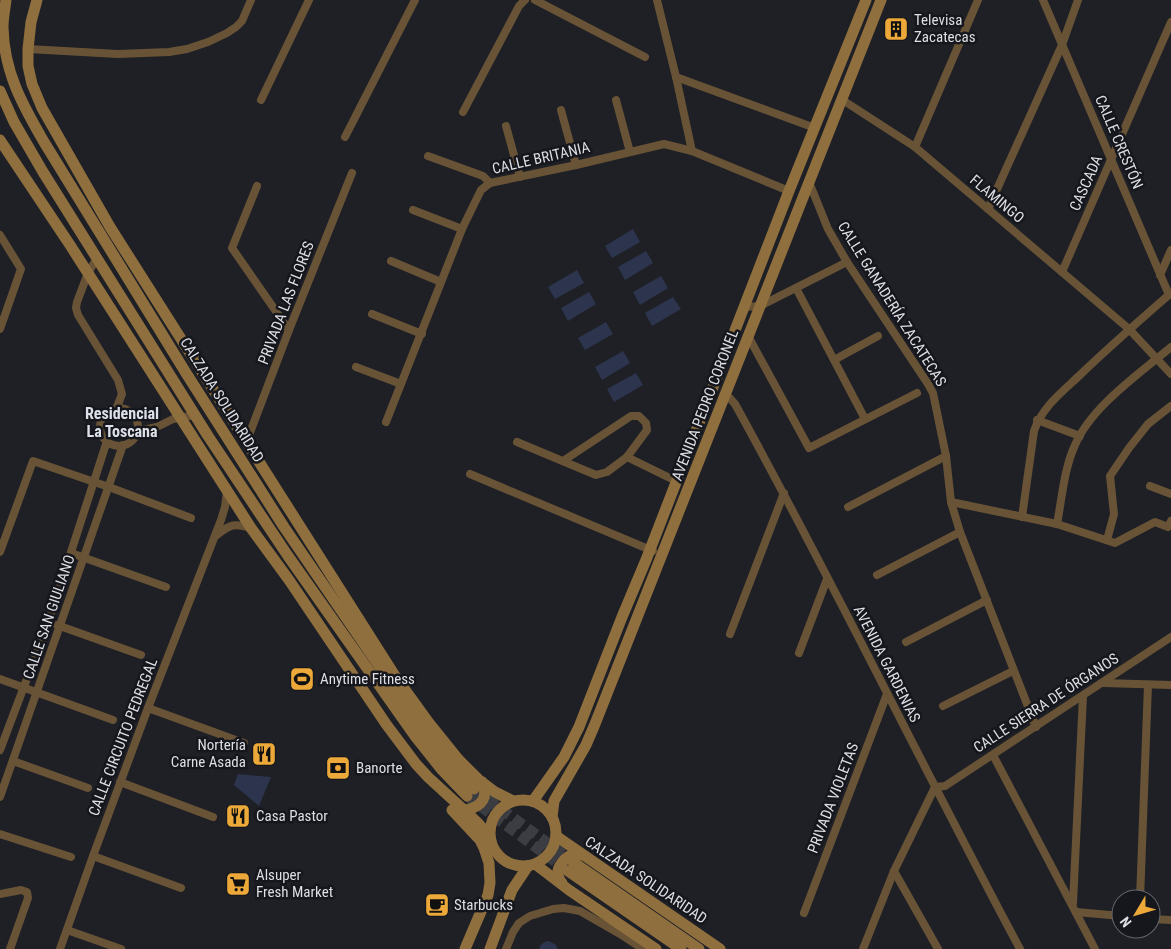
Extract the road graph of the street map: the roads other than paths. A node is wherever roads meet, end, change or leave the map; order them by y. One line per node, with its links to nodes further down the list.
1 (6, 0): 43 (main road, CALZADA SOLIDARIDAD)
2 (37, 0): 18 (main road)
3 (251, 0): 18 (street)
4 (310, 0): 23 (street)
5 (415, 0): 29 (street)
6 (535, 0): 19 (street)
7 (657, 0): 20 (street)
8 (866, 0): 15 (main road, AVENIDA PEDRO CORONEL)
9 (881, 0): 16 (main road, AVENIDA PEDRO CORONEL)
10 (978, 0): 31 (street)
11 (1043, 0): 17 (street, CALLE CRESTÓN)
12 (1078, 0): 17 (street)
13 (520, 2): 26 (street)
14 (1171, 22): 35 (street, CASCADA)
15 (855, 28): 16 (main road); 28 (main road, AVENIDA PEDRO CORONEL)
16 (868, 33): 22 (main road, AVENIDA PEDRO CORONEL)
17 (1062, 45): 35 (street, CALLE CRESTÓN); 44 (street)
18 (28, 49): 46 (main road)
19 (645, 57)
20 (676, 77): 28 (street); 32 (street)
21 (0, 91): 50 (main road, CALZADA SOLIDARIDAD)
22 (841, 99): 31 (street, FLAMINGO); 39 (main road, AVENIDA PEDRO CORONEL)
23 (261, 100)
24 (616, 100): 33 (street)
25 (561, 110): 36 (street)
26 (463, 112)
27 (506, 126): 38 (street)
28 (814, 128): 42 (main road, AVENIDA PEDRO CORONEL)
29 (345, 137)
30 (0, 140): 49 (main road)
31 (915, 147): 44 (street, FLAMINGO)
32 (692, 151): 33 (street, CALLE BRITANIA); 42 (street, CALLE BRITANIA)
33 (630, 152): 36 (street, CALLE BRITANIA)
34 (428, 156): 40 (street)
35 (1112, 159): 55 (street, CASCADA); 57 (street, CALLE CRESTÓN)
36 (576, 165): 38 (street, CALLE BRITANIA)
37 (352, 173): 66 (street, PRIVADA LAS FLORES)
38 (520, 177): 40 (street, CALLE BRITANIA)
39 (809, 182): 54 (street, CALLE GANADERÍA ZACATECAS); 61 (main road, AVENIDA PEDRO CORONEL)
40 (490, 183): 47 (street, CALLE BRITANIA)
41 (257, 186): 66 (street)
42 (789, 191): 62 (main road, AVENIDA PEDRO CORONEL)
43 (79, 198): 46 (main road); 74 (main road, CALZADA SOLIDARIDAD)
44 (988, 209): 55 (street, FLAMINGO)
45 (414, 210): 47 (street)
46 (110, 227): 86 (main road, CALZADA SOLIDARIDAD)
47 (462, 229): 58 (street, CALLE BRITANIA)
48 (0, 235): 64 (street)
49 (63, 235): 50 (main road); 56 (main road)
50 (84, 238): 52 (main road, CALZADA SOLIDARIDAD)
51 (1171, 250): 57 (street)
52 (97, 258): 56 (street); 81 (main road, CALZADA SOLIDARIDAD)
53 (391, 261): 58 (street)
54 (847, 262): 59 (street); 95 (street, CALLE GANADERÍA ZACATECAS)
55 (1062, 272): 65 (street, FLAMINGO)
56 (88, 273): 80 (street); 82 (main road)
57 (1160, 274): 60 (street, CALLE CRESTÓN)
58 (441, 282): 67 (street, CALLE BRITANIA)
59 (796, 288): 61 (street); 72 (street)
60 (1170, 294): 65 (street)
61 (760, 306): 62 (street); 68 (main road, AVENIDA PEDRO CORONEL)
62 (744, 307): 99 (main road, AVENIDA PEDRO CORONEL)
63 (372, 314): 67 (street)
64 (0, 329)
65 (1129, 329): 71 (street, FLAMINGO); 84 (street)
66 (289, 330): 92 (street, PRIVADA LAS FLORES)
67 (422, 334): 76 (street, CALLE BRITANIA)
68 (748, 336): 78 (main road, AVENIDA PEDRO CORONEL); 83 (street)
69 (878, 336): 72 (street)
70 (1171, 347): 71 (street)
71 (1157, 359): 75 (street, FLAMINGO); 89 (street)
72 (834, 360): 83 (street)
73 (356, 367): 76 (street)
74 (186, 373): 86 (main road); 155 (main road, CALZADA SOLIDARIDAD)
75 (1171, 374)
76 (401, 384): 85 (street, CALLE BRITANIA)
77 (917, 393): 83 (street)
78 (726, 394): 104 (street, AVENIDA GARDENIAS); 119 (main road, AVENIDA PEDRO CORONEL)
79 (1171, 406): 115 (street)
80 (117, 408): 87 (street); 90 (street)
81 (195, 415): 82 (street); 88 (main road, CALZADA SOLIDARIDAD)
82 (180, 418): 87 (street); 94 (main road)
83 (865, 419)
84 (1037, 420): 89 (street); 108 (street)
85 (386, 422)
86 (238, 429): 92 (main road, CALZADA SOLIDARIDAD)
87 (138, 431): 93 (street)
88 (208, 436): 94 (main road); 120 (main road, CALZADA SOLIDARIDAD)
89 (1080, 436): 111 (street)
90 (107, 441): 93 (street); 100 (street, CALLE SAN GIULIANO)
91 (517, 442): 97 (street)
92 (246, 443): 155 (main road, CALZADA SOLIDARIDAD)
93 (123, 445): 102 (street, CALLE SAN GIULIANO)
94 (201, 448): 103 (main road)
95 (946, 456): 106 (street, CALLE GANADERÍA ZACATECAS); 107 (street)
96 (627, 458): 97 (street); 97 (street); 99 (street)
97 (563, 461)
98 (470, 474): 116 (street)
99 (676, 481): 116 (main road, AVENIDA PEDRO CORONEL)
100 (93, 482): 102 (street); 117 (street); 118 (street, CALLE SAN GIULIANO)
101 (1150, 486): 105 (street)
102 (109, 487): 109 (street); 121 (street, CALLE SAN GIULIANO)
103 (227, 491): 112 (main road); 114 (street, CALLE CIRCUITO PEDREGAL)
104 (784, 493): 123 (street, AVENIDA GARDENIAS); 129 (street)
105 (1171, 494)
106 (951, 502): 108 (street); 113 (street, CALLE GANADERÍA ZACATECAS)
107 (848, 507)
108 (1022, 517): 111 (street)
109 (191, 518)
110 (1171, 521): 115 (street)
111 (1057, 524): 115 (street)
112 (251, 528): 114 (street); 124 (main road)
113 (960, 532): 122 (street); 126 (street, CALLE GANADERÍA ZACATECAS)
114 (215, 536): 145 (street, CALLE CIRCUITO PEDREGAL)
115 (1107, 540)
116 (650, 550): 119 (street); 158 (main road, AVENIDA PEDRO CORONEL)
117 (0, 552)
118 (71, 553): 121 (street); 127 (street, CALLE SAN GIULIANO)
119 (662, 554): 160 (main road, AVENIDA PEDRO CORONEL)
120 (288, 556): 124 (main road); 155 (main road, CALZADA SOLIDARIDAD)
121 (85, 558): 125 (street); 128 (street, CALLE SAN GIULIANO)
122 (877, 575)
123 (828, 579): 132 (street); 142 (street, AVENIDA GARDENIAS)
124 (290, 580): 134 (main road)
125 (166, 587)
126 (987, 600): 131 (street); 135 (street, CALLE GANADERÍA ZACATECAS)
127 (48, 623): 128 (street); 140 (street, CALLE SAN GIULIANO)
128 (60, 626): 133 (street); 141 (street, CALLE SAN GIULIANO)
129 (730, 634)
130 (1171, 638): 137 (street, CALLE SIERRA DE ÓRGANOS)
131 (906, 642)
132 (799, 653)
133 (140, 655)
134 (344, 662): 159 (main road); 182 (main road)
135 (1013, 671): 144 (street); 147 (street, CALLE GANADERÍA ZACATECAS)
136 (0, 678): 140 (street)
137 (1102, 683): 138 (street); 143 (street, CALLE SIERRA DE ÓRGANOS)
138 (1148, 685): 139 (street); 171 (street)
139 (1171, 685)
140 (23, 687): 141 (street); 149 (street, CALLE SAN GIULIANO)
141 (37, 692): 146 (street); 151 (street, CALLE SAN GIULIANO)
142 (887, 694): 153 (street, AVENIDA GARDENIAS); 176 (street, PRIVADA VIOLETAS)
143 (1083, 696): 147 (street, CALLE SIERRA DE ÓRGANOS); 174 (street)
144 (943, 706)
145 (148, 708): 148 (street); 152 (street, CALLE CIRCUITO PEDREGAL)
146 (113, 720)
147 (1036, 727): 150 (street, CALLE SIERRA DE ÓRGANOS)
148 (244, 743)
149 (0, 750)
150 (993, 755): 153 (street, CALLE SIERRA DE ÓRGANOS); 174 (street)
151 (14, 761): 154 (street); 156 (street, CALLE SAN GIULIANO)
152 (120, 782): 161 (street); 165 (street, CALLE CIRCUITO PEDREGAL)
153 (935, 787): 169 (street); 193 (street, AVENIDA GARDENIAS)
154 (88, 788)
155 (474, 789): 157 (main road, CALZADA SOLIDARIDAD); 159 (main road)
156 (0, 797)
157 (513, 801): 158 (main road); 164 (main road)
158 (533, 801): 160 (main road)
159 (460, 808): 164 (main road)
160 (552, 817): 163 (main road)
161 (214, 818)
162 (0, 834): 166 (street)
163 (556, 836): 167 (main road, CALZADA SOLIDARIDAD); 168 (main road)
164 (492, 843): 168 (main road); 183 (main road)
165 (93, 856): 170 (street); 178 (street, CALLE CIRCUITO PEDREGAL)
166 (71, 857)
167 (588, 858): 172 (main road); 190 (main road, CALZADA SOLIDARIDAD)
168 (532, 865): 172 (main road); 184 (main road)
169 (894, 871): 191 (street); 192 (street)
170 (181, 888)
171 (1140, 889)
172 (569, 890): 187 (main road)
173 (0, 894): 179 (street)
174 (1072, 905): 175 (street)
175 (1076, 912): 177 (street); 194 (street)
176 (804, 913)
177 (1111, 915)
178 (67, 930): 180 (street, CALLE CIRCUITO PEDREGAL); 181 (street)
179 (10, 949)
180 (60, 949)
181 (121, 949)
182 (465, 949)
183 (472, 949)
184 (490, 949)
185 (506, 949): 186 (street)
186 (643, 949)
187 (656, 949)
188 (681, 949): 189 (main road, CALZADA SOLIDARIDAD)
189 (699, 949)
190 (720, 949)
191 (863, 949)
192 (938, 949)
193 (1020, 949)
194 (1095, 949)

